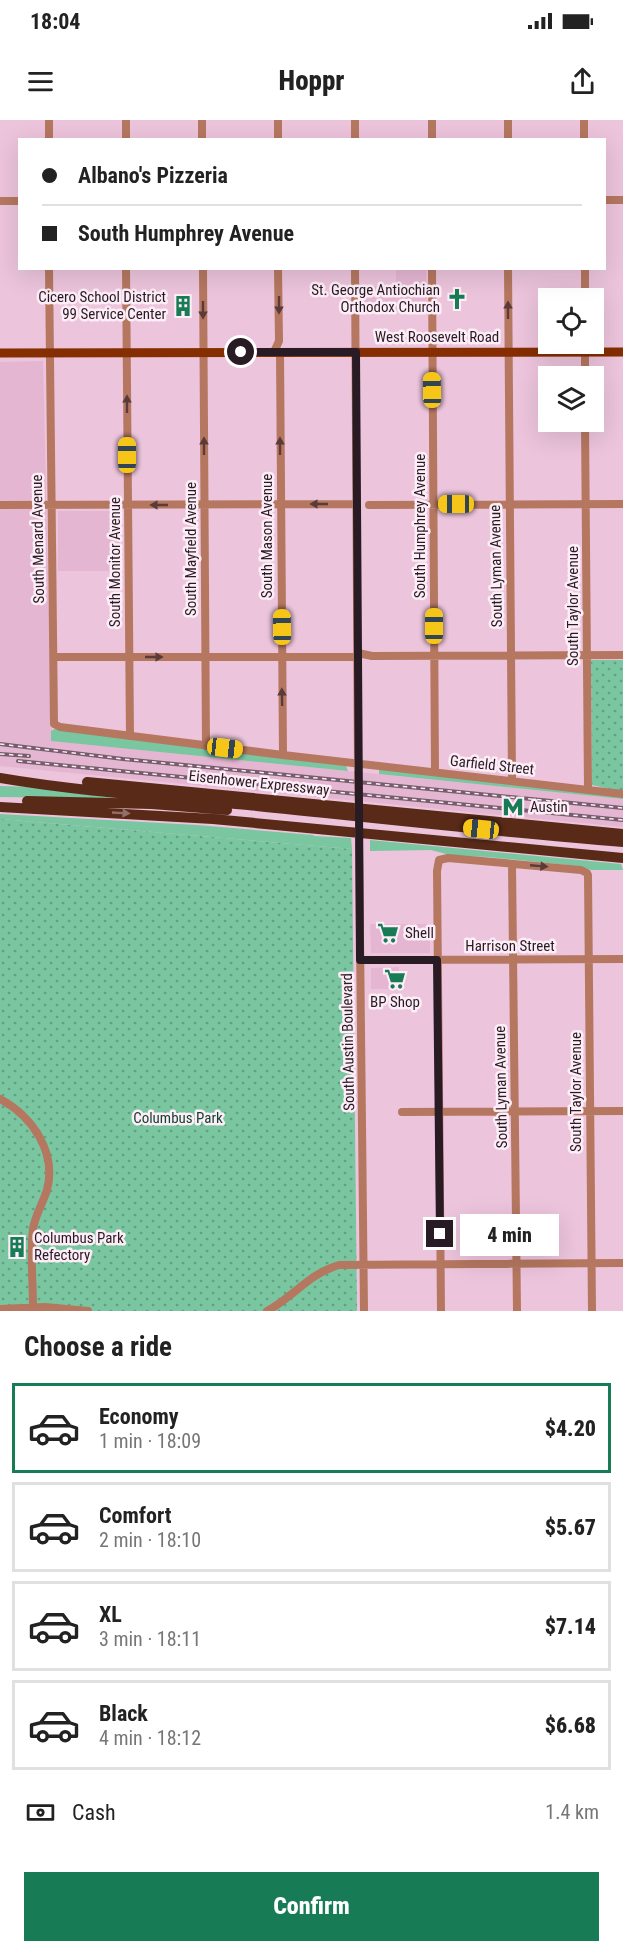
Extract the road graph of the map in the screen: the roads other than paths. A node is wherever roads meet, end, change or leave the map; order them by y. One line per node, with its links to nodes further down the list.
1 (49, 120): 9 (street)
2 (126, 120): 10 (street)
3 (202, 120): 11 (street)
4 (278, 120): 12 (street)
5 (355, 120): 13 (street)
6 (432, 120): 14 (street)
7 (507, 120): 15 (street)
8 (584, 120): 16 (street)
9 (49, 138)
10 (126, 138)
11 (202, 138)
12 (278, 138)
13 (355, 138)
14 (432, 138)
15 (508, 138)
16 (584, 138)
17 (606, 200): 18 (street)
18 (623, 200)
19 (0, 201): 20 (street)
20 (18, 201)
21 (49, 270): 33 (street, South Menard Avenue)
22 (126, 270): 34 (street, South Monitor Avenue)
23 (203, 270): 35 (street, South Mayfield Avenue, one-way to 35)
24 (278, 270): 36 (street, South Mason Avenue, one-way to 36)
25 (355, 270): 37 (street, South Austin Boulevard)
26 (432, 270): 38 (street, South Humphrey Avenue)
27 (508, 270): 39 (street, South Lyman Avenue, one-way to 27)
28 (585, 270): 29 (street)
29 (585, 288)
30 (538, 350): 39 (main road, West Roosevelt Road)
31 (604, 350): 40 (main road, West Roosevelt Road)
32 (0, 352): 33 (main road, West Roosevelt Road)
33 (49, 352): 34 (main road, West Roosevelt Road); 49 (street, South Menard Avenue)
34 (127, 352): 35 (main road, West Roosevelt Road); 50 (street, South Monitor Avenue, one-way to 34)
35 (203, 352): 36 (main road, West Roosevelt Road); 51 (street, South Mayfield Avenue, one-way to 35)
36 (277, 352): 37 (main road, West Roosevelt Road); 42 (street, South Mason Avenue, one-way to 36)
37 (356, 352): 38 (main road, West Roosevelt Road); 43 (street, South Austin Boulevard)
38 (432, 352): 39 (main road, West Roosevelt Road); 44 (street, South Humphrey Avenue)
39 (508, 352): 45 (street, South Lyman Avenue)
40 (623, 352)
41 (585, 432): 46 (street, South Taylor Avenue)
42 (280, 504): 43 (street, one-way to 42); 51 (street); 61 (street, South Mason Avenue)
43 (357, 504): 53 (street, South Austin Boulevard)
44 (433, 504): 45 (street); 52 (street); 55 (street, South Humphrey Avenue)
45 (509, 504): 46 (street); 56 (street, South Lyman Avenue)
46 (586, 504): 47 (street); 57 (street, South Taylor Avenue)
47 (623, 504)
48 (0, 505): 49 (street)
49 (51, 505): 50 (street); 58 (street, South Menard Avenue)
50 (128, 505): 51 (street, one-way to 50); 59 (street, South Monitor Avenue)
51 (204, 505): 60 (street, South Mayfield Avenue)
52 (369, 505)
53 (358, 655): 55 (street); 61 (street); 66 (street, South Austin Boulevard)
54 (623, 655): 57 (street)
55 (434, 656): 56 (street); 68 (street, South Humphrey Avenue)
56 (511, 656): 57 (street); 71 (street, South Lyman Avenue)
57 (587, 656): 72 (street, South Taylor Avenue)
58 (54, 657): 59 (street); 62 (street, South Menard Avenue)
59 (129, 657): 60 (street, one-way to 60); 63 (street, South Monitor Avenue)
60 (205, 657): 61 (street); 64 (street, South Mayfield Avenue)
61 (282, 657): 65 (street, South Mason Avenue, one-way to 61)
62 (54, 724): 63 (street, Garfield Street)
63 (130, 736): 64 (street, Garfield Street)
64 (206, 746): 65 (street, Garfield Street)
65 (283, 755): 66 (street, Garfield Street)
66 (358, 768): 68 (street, Garfield Street); 76 (street, South Austin Boulevard, bridge)
67 (0, 771): 70 (highway)
68 (435, 772): 71 (street, Garfield Street)
69 (0, 777): 70 (highway, Eisenhower Expressway); 76 (highway)
70 (33, 777): 77 (highway, Eisenhower Expressway)
71 (512, 780): 72 (street, Garfield Street)
72 (588, 789): 73 (street, Garfield Street)
73 (623, 794)
74 (0, 801): 76 (highway)
75 (0, 807): 79 (highway, one-way to 79)
76 (359, 819): 78 (highway); 79 (highway); 83 (street, South Austin Boulevard, bridge)
77 (623, 834)
78 (623, 842)
79 (620, 857)
80 (512, 864): 81 (street, South Taylor Avenue, one-way to 81); 84 (street); 85 (street, South Lyman Avenue)
81 (589, 959): 82 (street, Harrison Street); 85 (street, Harrison Street); 88 (street, South Taylor Avenue)
82 (623, 959)
83 (360, 960): 84 (street, Harrison Street); 94 (street, South Austin Boulevard)
84 (437, 960): 85 (street, Harrison Street); 91 (street)
85 (514, 960): 87 (street, South Lyman Avenue)
86 (0, 1099): 97 (street)
87 (515, 1111): 88 (street); 91 (street); 96 (street, South Lyman Avenue)
88 (590, 1111): 89 (street); 92 (street, South Taylor Avenue)
89 (623, 1111)
90 (402, 1112): 91 (street)
91 (439, 1112): 95 (street)
92 (591, 1263): 93 (street); 96 (street); 105 (street, South Taylor Avenue)
93 (623, 1263)
94 (364, 1264): 95 (street); 101 (street); 102 (street, South Austin Boulevard)
95 (440, 1264): 96 (street); 103 (street)
96 (517, 1264): 104 (street, South Lyman Avenue)
97 (33, 1307): 98 (street); 99 (street)
98 (0, 1309)
99 (60, 1310): 100 (street)
100 (88, 1311)
101 (267, 1311)
102 (364, 1311)
103 (441, 1311)
104 (517, 1311)
105 (592, 1311)

